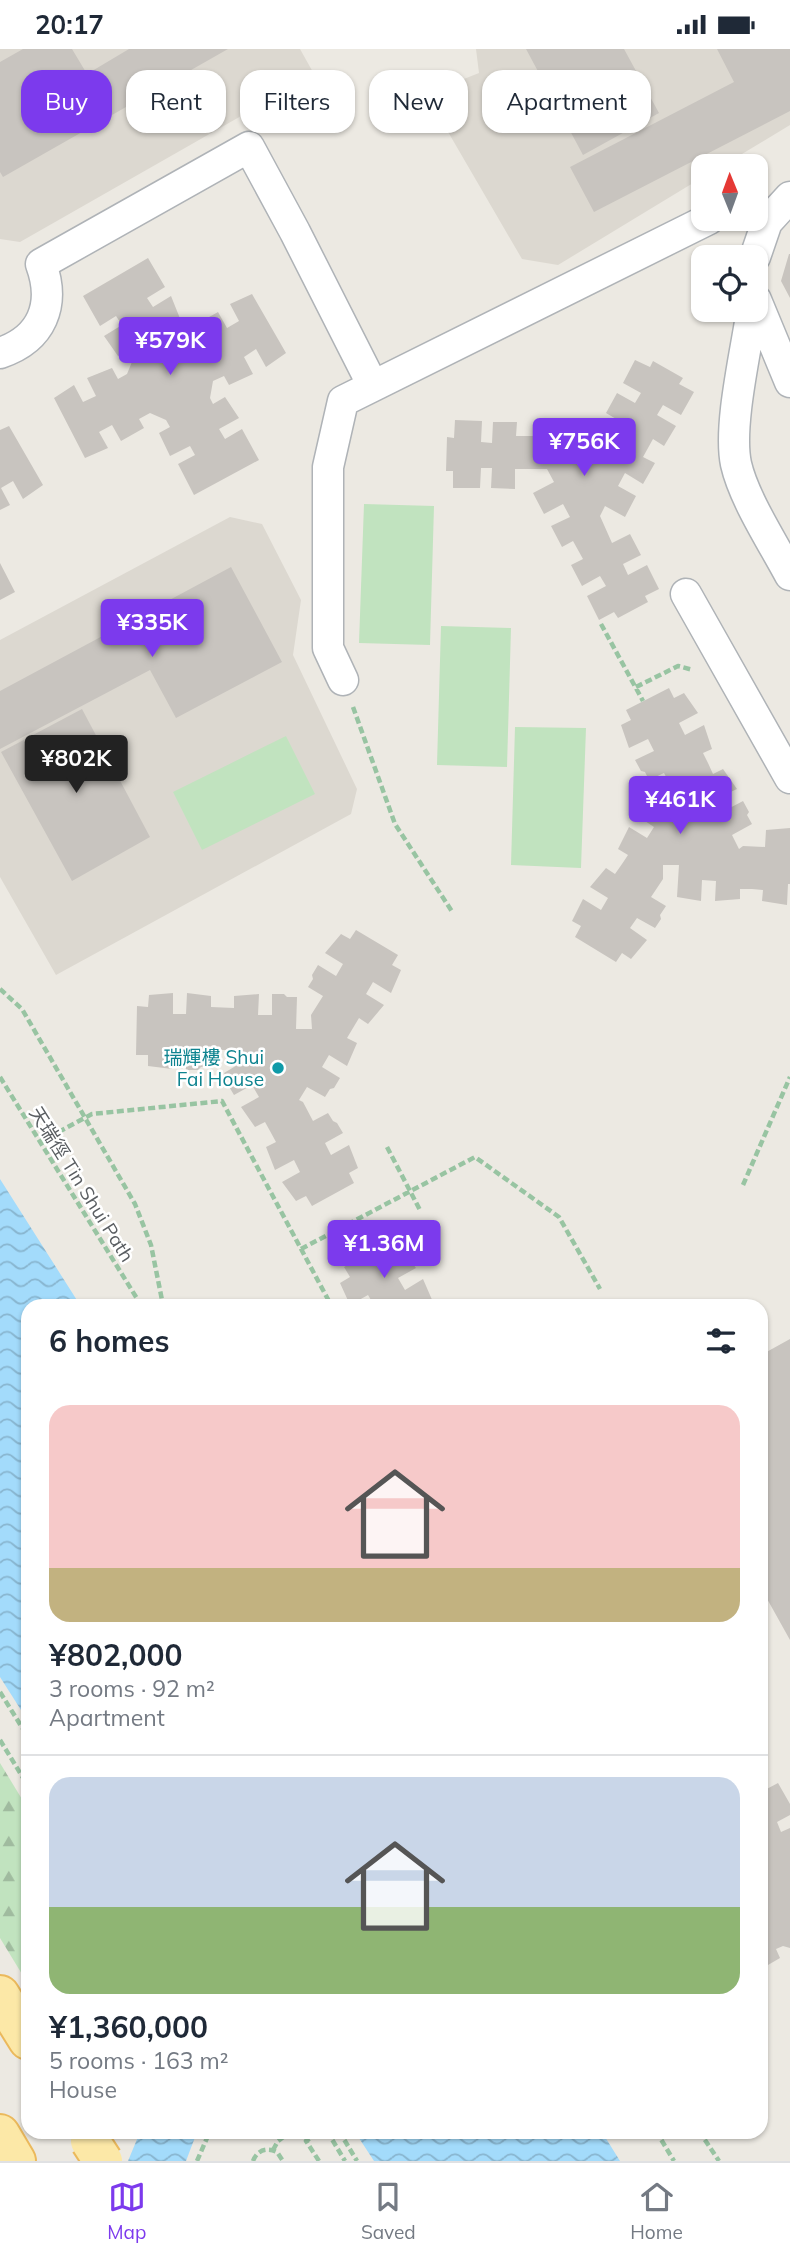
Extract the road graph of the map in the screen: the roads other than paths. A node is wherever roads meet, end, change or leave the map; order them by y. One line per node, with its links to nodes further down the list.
1 (790, 198): 2 (lane)
2 (768, 214)
3 (691, 228): 8 (lane)
4 (750, 322): 9 (lane)
5 (765, 322): 7 (lane)
6 (0, 353): 8 (lane)
7 (790, 381)
8 (373, 386): 11 (lane)
9 (790, 575)
10 (685, 594): 12 (lane)
11 (343, 680)
12 (790, 778)
13 (0, 1995): 14 (main road)
14 (21, 2029)
15 (0, 2134): 16 (main road)
16 (16, 2161)

